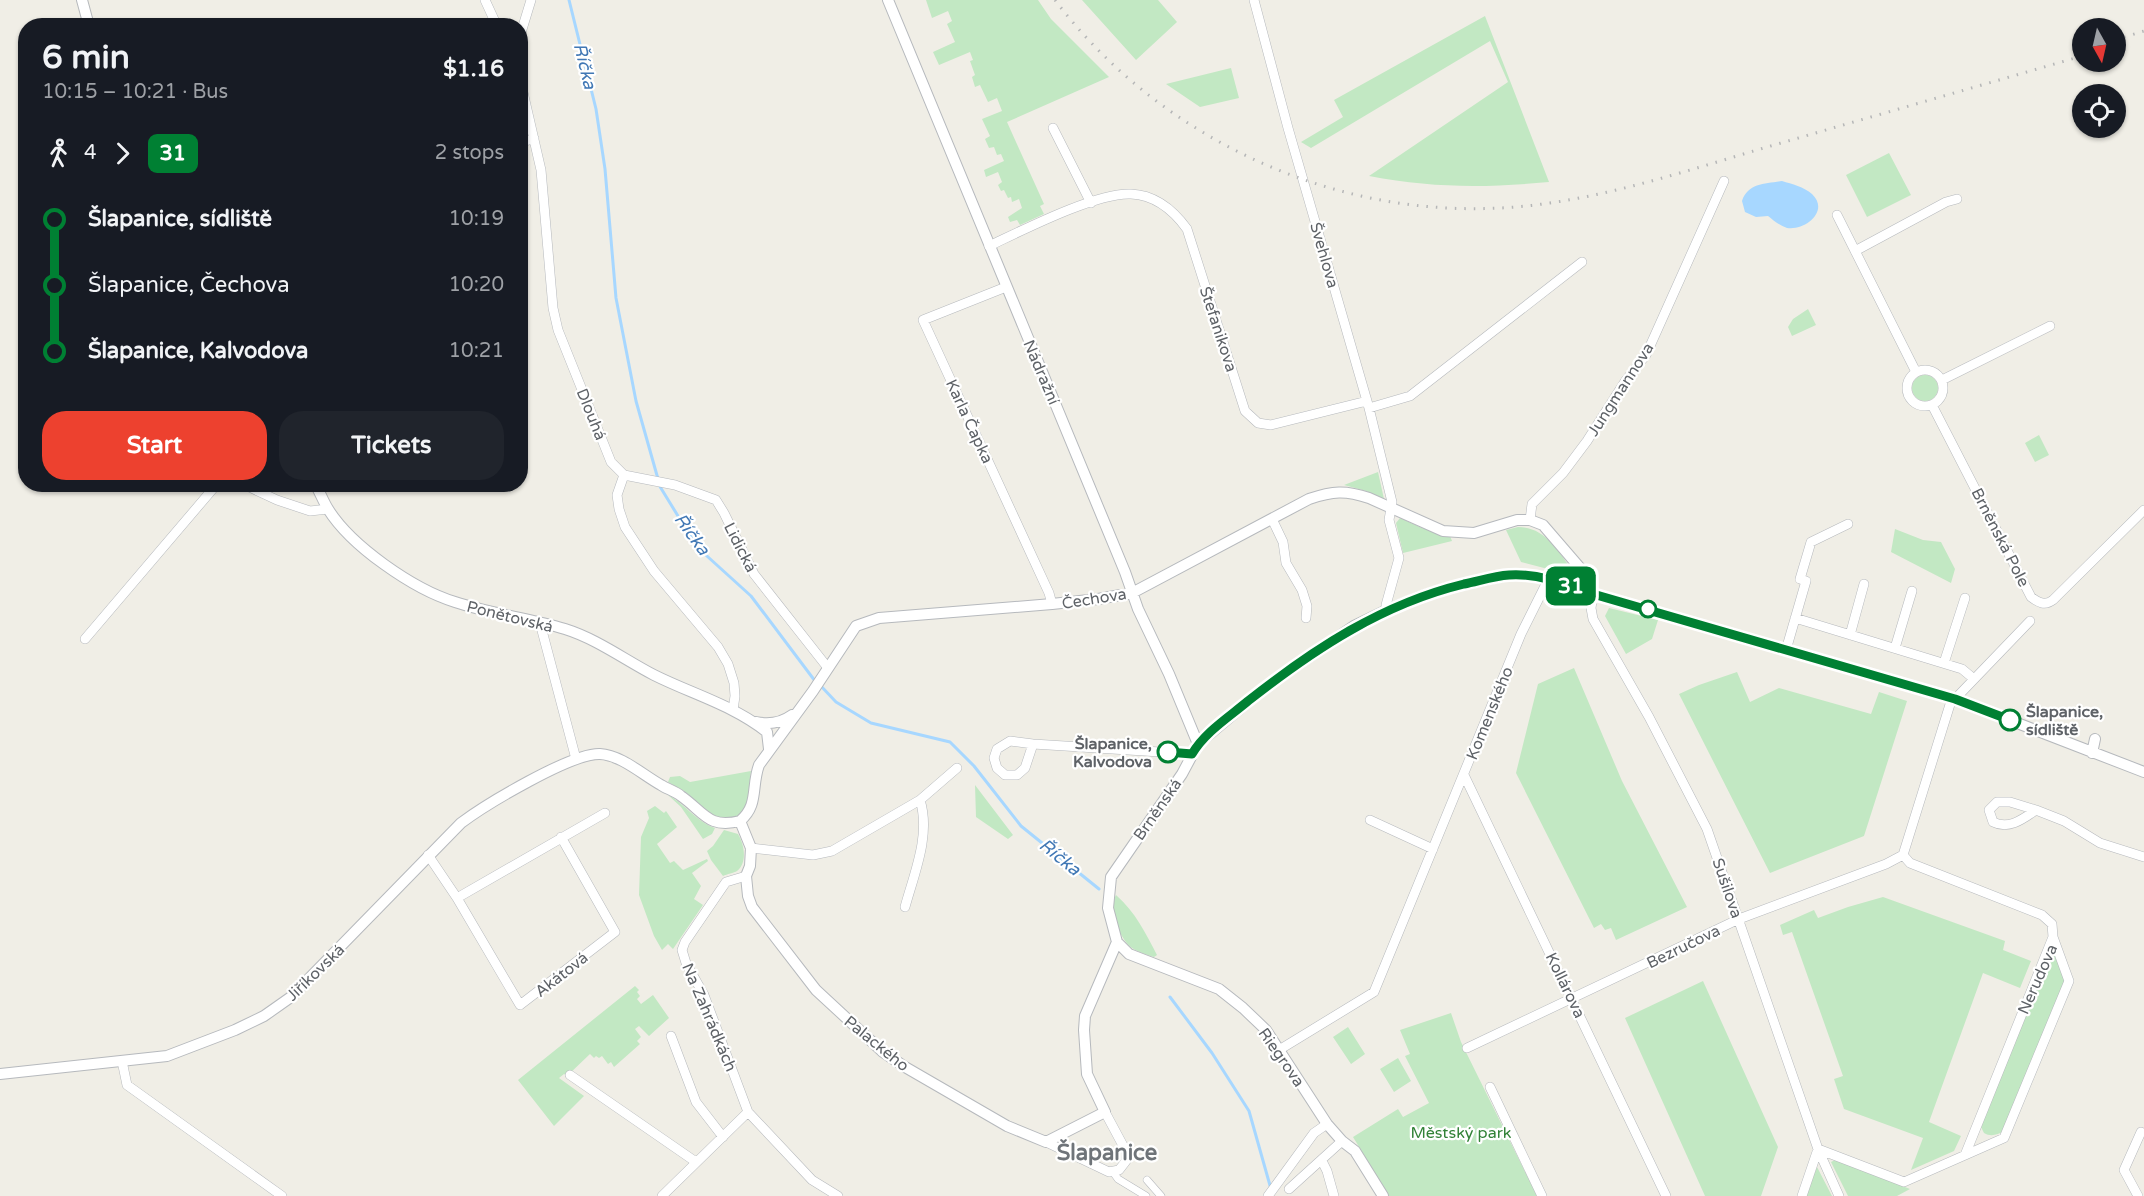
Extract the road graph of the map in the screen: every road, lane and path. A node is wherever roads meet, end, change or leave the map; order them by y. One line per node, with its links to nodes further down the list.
1 (82, 0): 6 (street)
2 (485, 0): 7 (street)
3 (531, 0): 8 (street)
4 (888, 0): 17 (street, Nádražní)
5 (1254, 0): 24 (street, Švehlova)
6 (87, 18)
7 (493, 18)
8 (526, 18)
9 (528, 113): 11 (street, Dlouhá)
10 (1053, 128): 15 (street)
11 (534, 138): 12 (street); 26 (street, Dlouhá)
12 (528, 140)
13 (1724, 181): 34 (street, Jungmannova)
14 (1957, 199): 18 (street)
15 (1091, 203): 17 (street, Štefanikova); 24 (street, Štefanikova)
16 (1837, 215): 18 (street)
17 (989, 246): 20 (street, Nádražní)
18 (1855, 251): 22 (street)
19 (1582, 262): 24 (street, Štefanikova)
20 (1006, 287): 39 (street, Nádražní); 42 (street, Karla Čapka)
21 (2050, 326): 23 (street)
22 (1916, 372): 23 (street); 25 (street)
23 (1942, 380): 25 (street)
24 (1368, 404): 31 (street, Švehlova)
25 (1932, 405): 32 (street, Brněnská Pole)
26 (624, 475): 53 (street, Lidická); 56 (street)
27 (210, 492): 49 (street)
28 (260, 492): 30 (street)
29 (319, 492): 30 (street, Ponětovská)
30 (328, 509): 47 (street, Ponětovská)
31 (1392, 510): 33 (street, Čechova); 34 (street, Čechova); 43 (street)
32 (2144, 510)
33 (1272, 519): 39 (street, Čechova); 44 (street)
34 (1530, 520): 40 (street)
35 (1848, 524): 45 (street)
36 (1549, 578): 40 (street, Brněnská); 43 (street, Brněnská); 68 (street, Komenského)
37 (1864, 584): 48 (street)
38 (1912, 591): 50 (street)
39 (1132, 593): 42 (street, Čechova); 61 (street, Nádražní)
40 (1593, 594): 51 (street, Brněnská); 83 (street, Sušilova)
41 (1965, 598): 52 (street)
42 (1052, 604): 53 (street, Čechova)
43 (1387, 610): 61 (street, Brněnská)
44 (1306, 618)
45 (1795, 618): 48 (street); 51 (street)
46 (2030, 621): 54 (street)
47 (540, 623): 56 (street, Ponětovská); 65 (street)
48 (1850, 635): 50 (street)
49 (85, 639)
50 (1896, 648): 52 (street)
51 (1786, 650): 55 (street, Brněnská)
52 (1944, 663): 54 (street)
53 (825, 672): 57 (street, Čechova)
54 (1974, 679): 55 (street)
55 (1953, 699): 63 (street, Brněnská); 78 (street)
56 (733, 710): 58 (street, Ponětovská)
57 (798, 711): 58 (street); 62 (street, Čechova)
58 (747, 718): 62 (street)
59 (2096, 738): 63 (street)
60 (1033, 744): 60 (street); 64 (street)
61 (1198, 744): 64 (street, Brněnská)
62 (769, 750): 73 (street, Čechova)
63 (2092, 753): 67 (street, Brněnská)
64 (1192, 754): 85 (street, Brněnská)
65 (576, 759): 73 (street, Jiříkovská); 77 (street, Jiříkovská)
66 (957, 768): 69 (street)
67 (2144, 772)
68 (1464, 775): 76 (street, Komenského); 86 (street, Kollárova)
69 (921, 800): 75 (street); 82 (street)
70 (2036, 810): 79 (street)
71 (605, 813): 74 (street)
72 (1370, 820): 76 (street)
73 (740, 821): 75 (street)
74 (561, 837): 81 (street); 81 (street, Akátová)
75 (751, 848): 80 (street)
76 (1433, 849): 89 (street, Komenského)
77 (428, 855): 81 (street, Akátová); 90 (street, Jiříkovská)
78 (1903, 855): 83 (street, Bezručova); 84 (street)
79 (2144, 857)
80 (746, 876): 94 (street, Na Zahrádkách); 100 (street, Palackého)
81 (457, 898)
82 (905, 907)
83 (1739, 919): 86 (street, Bezručova); 101 (street, Sušilova)
84 (2053, 937): 102 (street, Nerudova); 102 (street, Nerudova)
85 (1116, 942): 89 (street, Riegrova); 95 (street)
86 (1573, 999): 88 (street, Bezručova); 117 (street, Kollárova)
87 (670, 1036): 98 (street)
88 (1467, 1048)
89 (1280, 1050): 96 (street, Riegrova)
90 (122, 1062): 91 (street, Jiříkovská); 108 (street)
91 (0, 1074)
92 (570, 1075): 104 (street)
93 (1490, 1087): 116 (street)
94 (748, 1112): 98 (street); 110 (street, Na Zahrádkách)
95 (1105, 1112): 100 (street); 105 (street)
96 (1327, 1124): 99 (street, Riegrova); 113 (street)
97 (2141, 1132): 120 (street)
98 (723, 1137): 104 (street)
99 (1342, 1141): 103 (street); 115 (street, Riegrova)
100 (1046, 1142): 105 (street)
101 (1818, 1149): 102 (street, Nerudova); 118 (street); 119 (street, Sušilova)
102 (1965, 1155)
103 (1322, 1161): 107 (street); 114 (street)
104 (696, 1162): 109 (street)
105 (1113, 1172): 111 (street)
106 (1148, 1180): 112 (street)
107 (1289, 1189)
108 (282, 1196)
109 (662, 1196)
110 (838, 1196)
111 (1146, 1196)
112 (1161, 1196)
113 (1268, 1196)
114 (1334, 1196)
115 (1383, 1196)
116 (1542, 1196)
117 (1666, 1196)
118 (1802, 1196)
119 (1839, 1196)
120 (2138, 1196)

